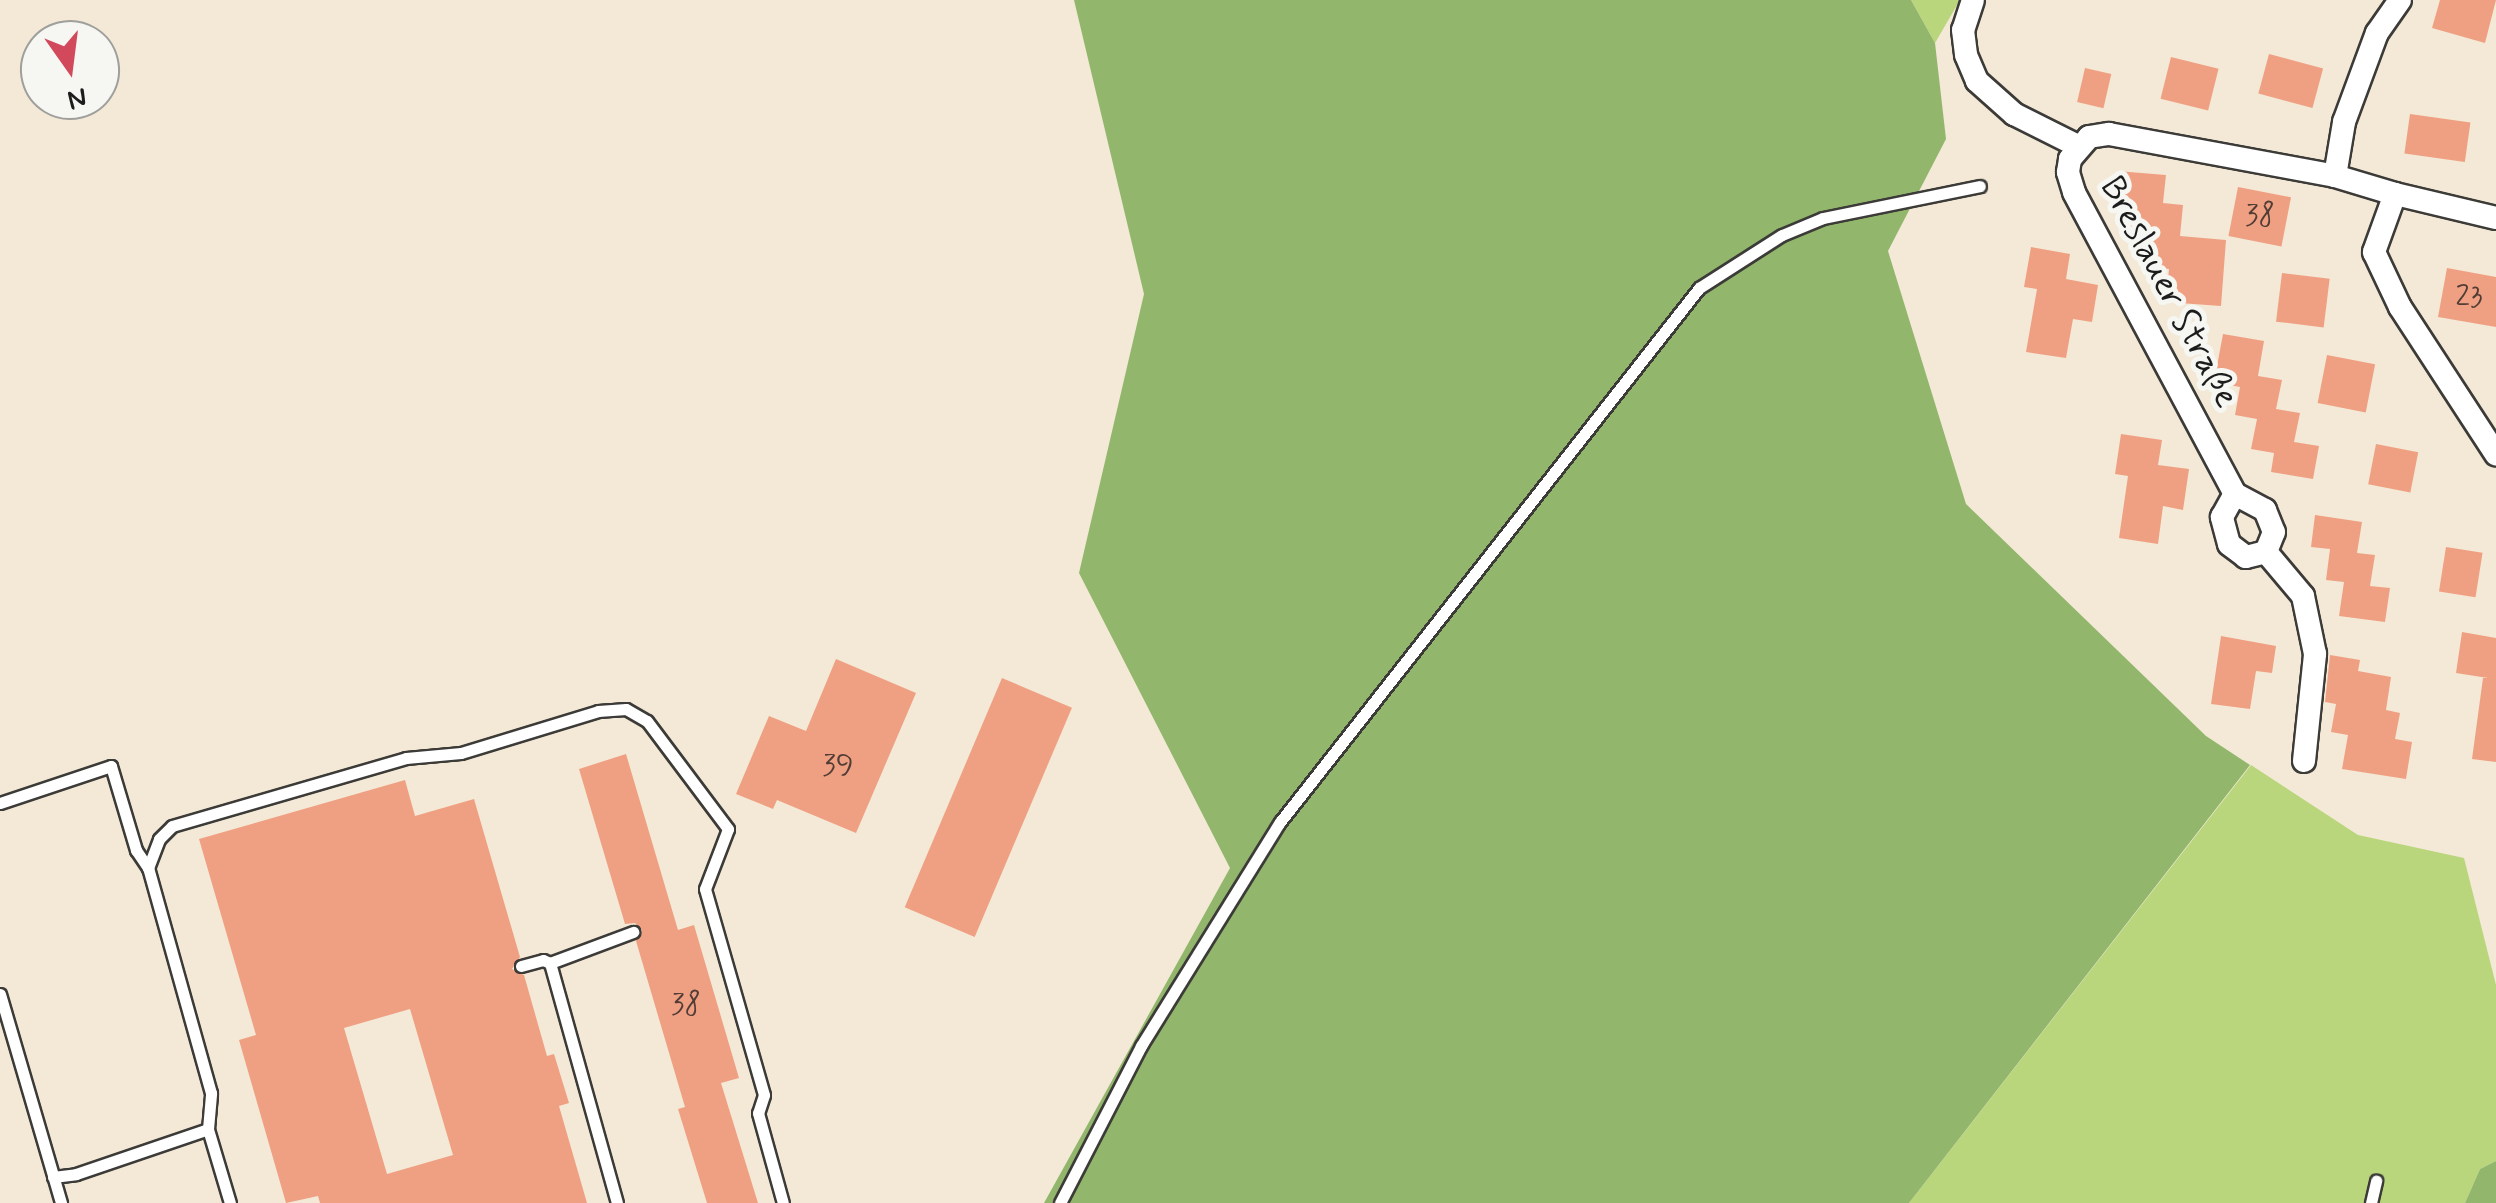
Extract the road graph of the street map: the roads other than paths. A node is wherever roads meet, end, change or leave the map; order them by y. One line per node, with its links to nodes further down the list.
1 (1974, 0): 3 (street)
2 (2400, 0): 4 (street)
3 (2078, 146): 4 (street, Breslauer Straße); 9 (street, Breslauer Straße)
4 (2335, 176): 6 (street, Breslauer Straße)
5 (1980, 186): 25 (lane)
6 (2395, 194): 7 (street, Breslauer Straße); 8 (street)
7 (2496, 218)
8 (2496, 454)
9 (2235, 494): 10 (street, Breslauer Straße); 10 (street)
10 (2266, 552): 11 (street)
11 (2304, 761)
12 (0, 803): 13 (lane)
13 (148, 868): 18 (lane); 24 (lane)
14 (633, 932): 15 (lane)
15 (550, 963): 16 (lane); 23 (lane)
16 (521, 966)
17 (0, 994): 19 (lane)
18 (208, 1130): 19 (lane); 22 (lane)
19 (53, 1177): 21 (lane)
20 (2376, 1181): 26 (lane)
21 (61, 1203)
22 (230, 1203)
23 (617, 1203)
24 (783, 1203)
25 (1060, 1203)
26 (2372, 1203)

